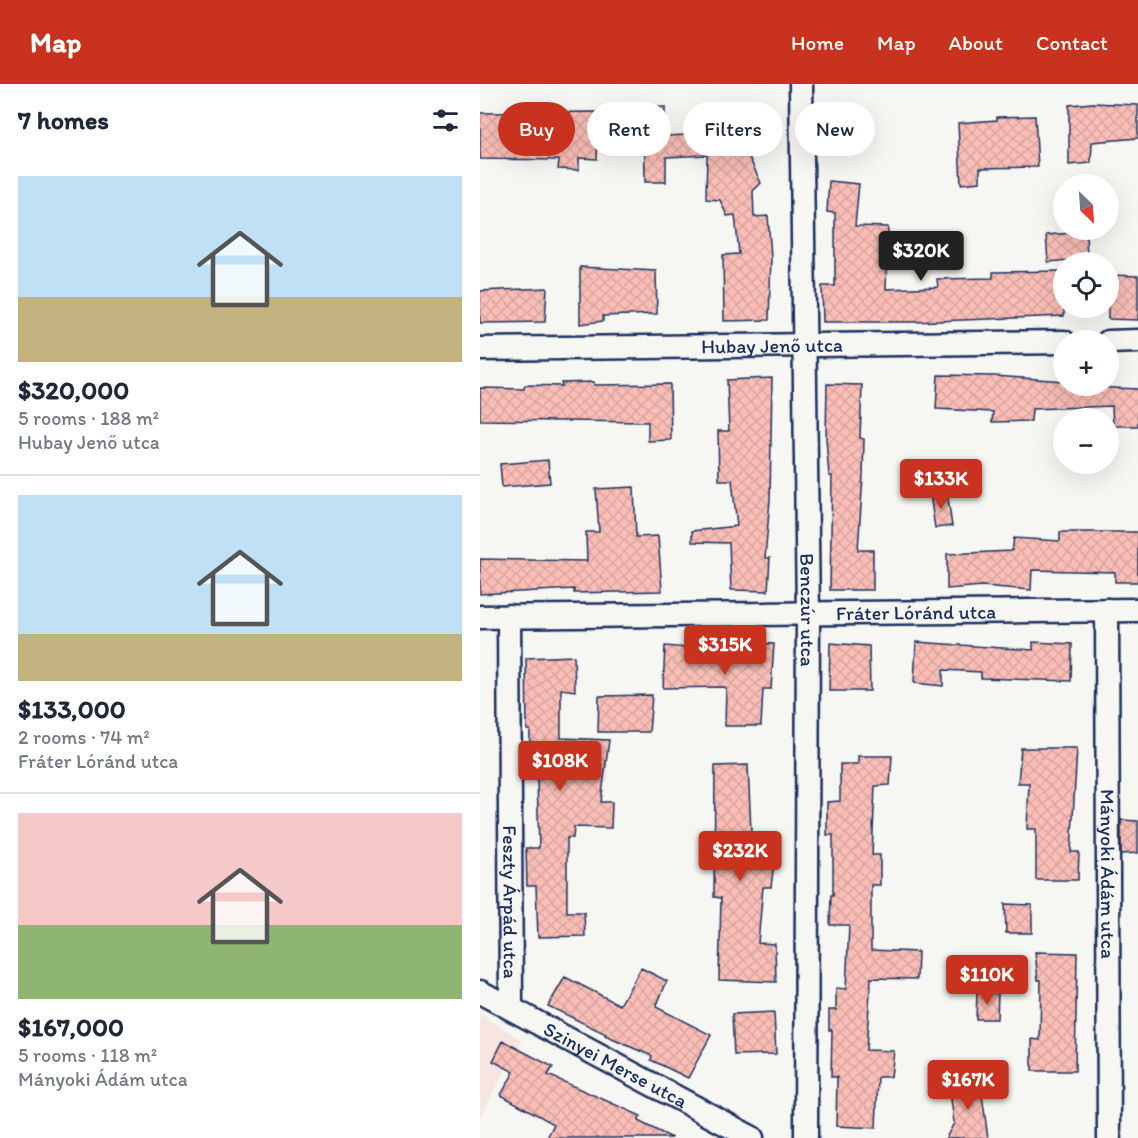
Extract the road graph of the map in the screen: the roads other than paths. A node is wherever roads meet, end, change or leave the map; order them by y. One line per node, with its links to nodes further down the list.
1 (801, 84): 5 (street, Benczúr utca)
2 (1138, 341): 4 (street)
3 (1053, 342): 5 (street, Hubay Jenő utca)
4 (1119, 342)
5 (805, 346): 6 (street, Hubay Jenő utca); 9 (street, Benczúr utca)
6 (480, 349)
7 (1107, 610): 8 (street, Fráter Lóránd utca); 9 (street, Fráter Lóránd utca); 16 (street, Mányoki Ádám utca)
8 (1138, 610)
9 (808, 614): 10 (street, Fráter Lóránd utca); 15 (street, Benczúr utca)
10 (509, 616): 11 (street, Fráter Lóránd utca); 13 (street, Feszty Árpád utca)
11 (480, 617)
12 (480, 992): 13 (street, Szinyei Merse utca)
13 (511, 1008): 14 (street, Szinyei Merse utca)
14 (752, 1138)
15 (806, 1138)
16 (1109, 1138)

